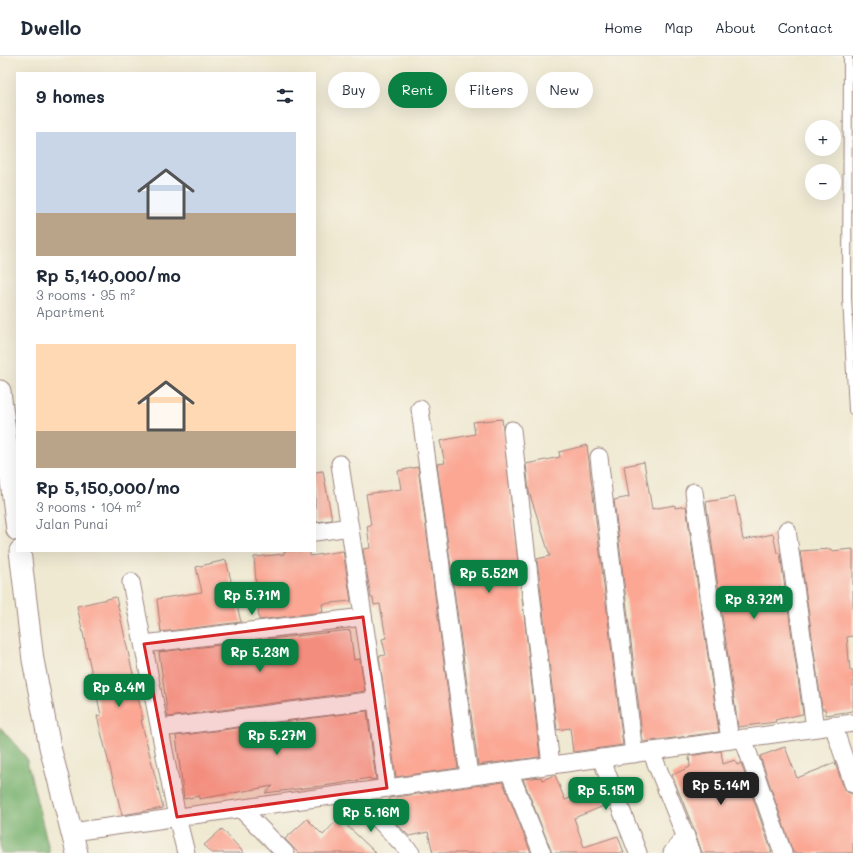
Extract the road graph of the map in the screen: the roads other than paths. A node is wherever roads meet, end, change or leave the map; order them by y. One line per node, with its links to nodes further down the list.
1 (848, 56): 4 (lane)
2 (0, 391): 9 (street)
3 (420, 409): 28 (street)
4 (853, 410)
5 (512, 430): 26 (street)
6 (599, 457): 24 (street)
7 (340, 464): 10 (street)
8 (694, 492): 22 (street)
9 (16, 522)
10 (350, 527): 12 (street); 15 (street)
11 (787, 530): 21 (street)
12 (316, 532)
13 (20, 552): 34 (street)
14 (131, 582): 16 (street)
15 (363, 617): 16 (street); 17 (street)
16 (144, 644): 20 (street)
17 (376, 700): 20 (street); 30 (street)
18 (853, 723): 19 (street)
19 (833, 725): 21 (street); 29 (street)
20 (161, 728): 33 (street)
21 (815, 728): 22 (street)
22 (736, 739): 23 (street); 44 (street)
23 (651, 751): 24 (street); 35 (street)
24 (634, 754): 25 (street)
25 (601, 758): 26 (street); 41 (street)
26 (551, 765): 27 (street)
27 (509, 771): 28 (street); 40 (street)
28 (469, 776): 30 (street)
29 (853, 784)
30 (387, 788): 31 (street)
31 (352, 793): 32 (street); 39 (street)
32 (241, 809): 33 (street); 38 (street)
33 (177, 818): 34 (street); 37 (street)
34 (72, 832): 36 (street)
35 (686, 836): 42 (street); 43 (street)
36 (77, 853)
37 (186, 853)
38 (285, 853)
39 (411, 853)
40 (542, 853)
41 (638, 853)
42 (672, 853)
43 (692, 853)
44 (783, 853)

